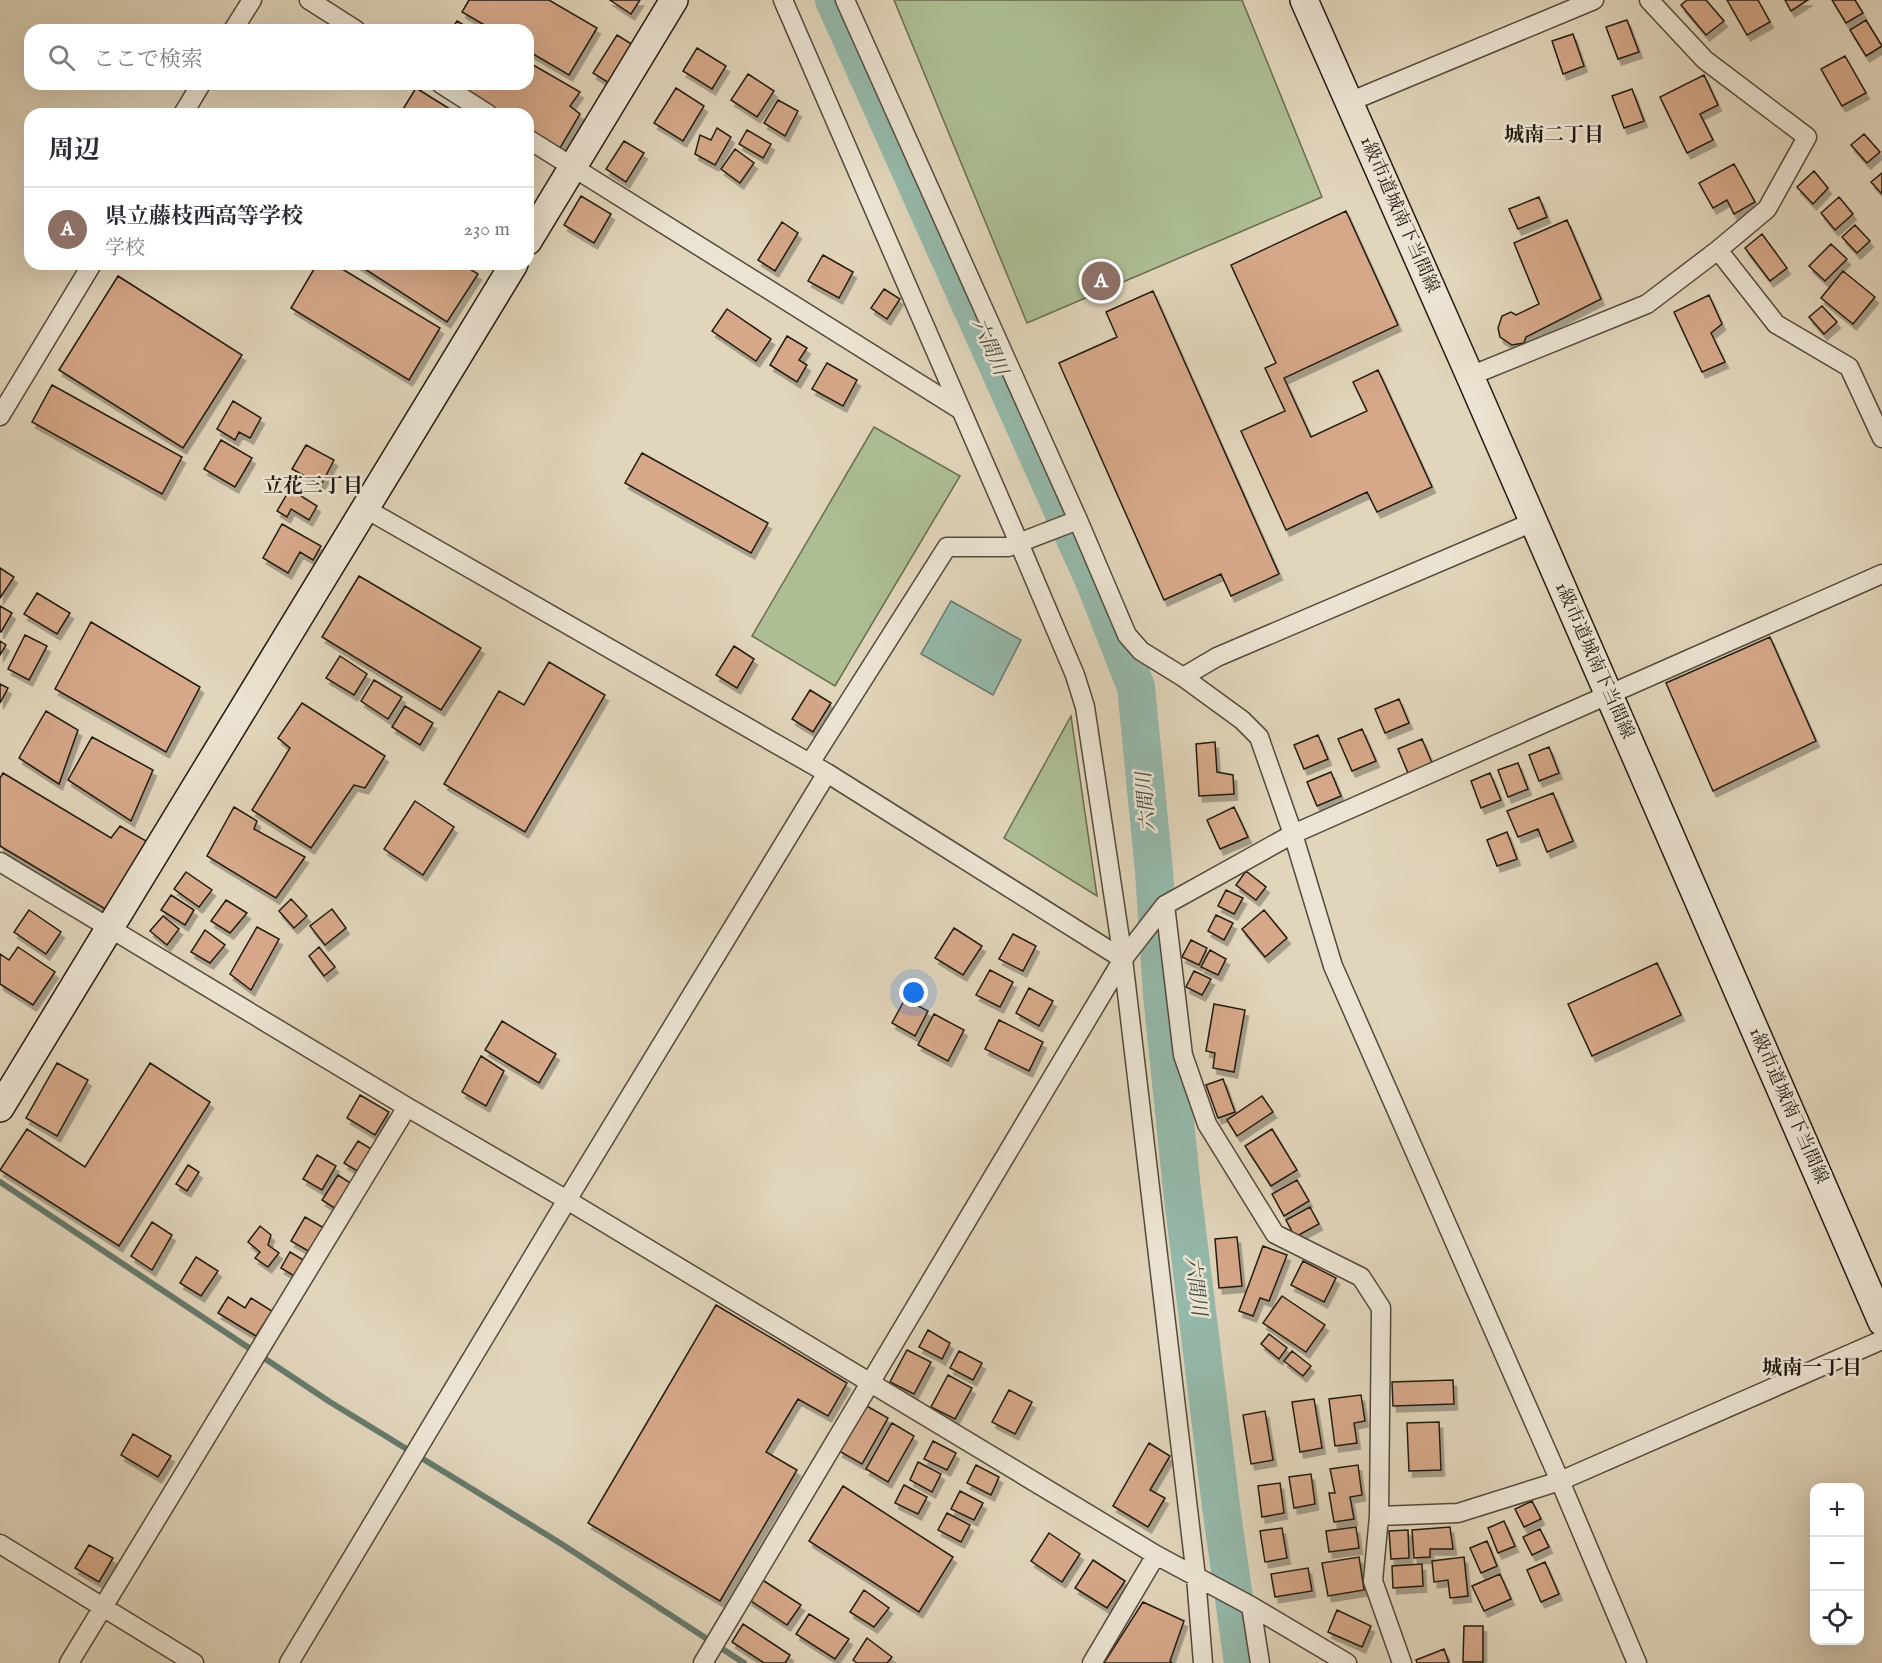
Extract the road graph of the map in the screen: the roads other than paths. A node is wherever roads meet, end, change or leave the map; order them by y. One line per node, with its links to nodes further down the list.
1 (252, 0): 9 (street)
2 (309, 0): 10 (street)
3 (674, 0): 17 (street)
4 (783, 0): 23 (street)
5 (845, 0): 27 (street)
6 (1304, 0): 13 (street, 1級市道城南下当間線)
7 (1594, 0): 13 (street)
8 (1649, 0): 19 (street)
9 (238, 24)
10 (347, 24)
11 (197, 90): 14 (street)
12 (450, 90): 15 (street)
13 (1349, 102): 22 (street, 1級市道城南下当間線)
14 (187, 108)
15 (479, 108)
16 (534, 144): 17 (street)
17 (573, 168): 18 (street); 23 (street)
18 (534, 232)
19 (1718, 250): 22 (street); 25 (street)
20 (88, 270): 24 (street)
21 (510, 270): 26 (street)
22 (1470, 376): 28 (street, 1級市道城南下当間線)
23 (961, 410): 29 (street)
24 (0, 416)
25 (1882, 438)
26 (366, 509): 33 (street); 38 (street)
27 (1078, 520): 29 (street); 31 (street)
28 (1533, 522): 31 (street); 32 (street, 1級市道城南下当間線)
29 (1020, 543): 33 (street); 39 (street)
30 (1882, 574): 32 (street)
31 (1183, 677): 35 (street)
32 (1609, 696): 35 (street); 43 (street, 1級市道城南下当間線)
33 (810, 763): 34 (street)
34 (827, 773): 39 (street); 42 (street)
35 (1293, 834): 37 (street); 46 (street)
36 (0, 862): 38 (street)
37 (1165, 905): 39 (street); 47 (street)
38 (110, 929): 40 (street); 41 (street)
39 (1123, 959): 45 (street); 50 (street)
40 (407, 1107): 42 (street); 52 (street)
41 (0, 1108)
42 (567, 1200): 45 (street); 56 (street)
43 (1882, 1322)
44 (1882, 1340): 46 (street)
45 (869, 1383): 49 (street); 53 (street)
46 (1560, 1481): 47 (street); 62 (street)
47 (1379, 1516): 61 (street)
48 (0, 1544): 52 (street)
49 (1156, 1555): 50 (street); 57 (street)
50 (1196, 1577): 51 (street); 58 (street)
51 (1251, 1606): 59 (street); 60 (street)
52 (103, 1607): 54 (street); 55 (street)
53 (710, 1661)
54 (69, 1663)
55 (194, 1663)
56 (289, 1663)
57 (1092, 1663)
58 (1203, 1663)
59 (1260, 1663)
60 (1347, 1663)
61 (1402, 1663)
62 (1637, 1663)

